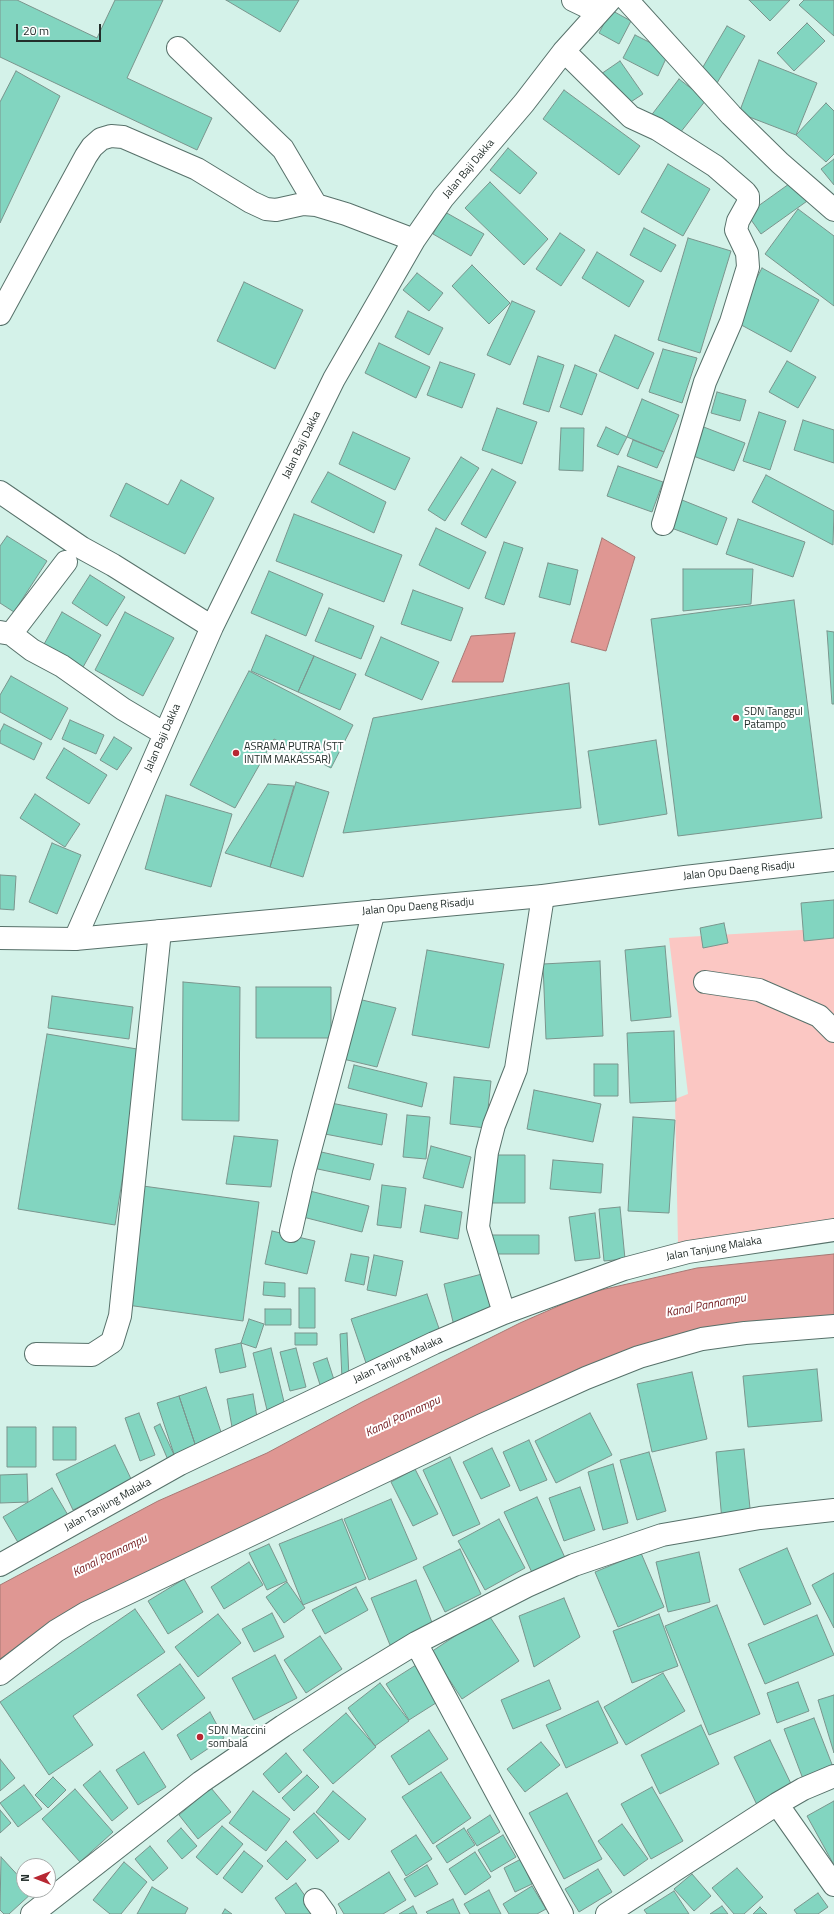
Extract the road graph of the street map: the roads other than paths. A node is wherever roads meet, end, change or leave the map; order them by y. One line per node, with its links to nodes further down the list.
1 (573, 0): 3 (street)
2 (627, 0): 7 (street)
3 (604, 6): 5 (street, Jalan Baji Dakka)
4 (178, 48): 6 (street)
5 (564, 51): 8 (street, Jalan Baji Dakka); 11 (street)
6 (316, 205): 8 (street); 9 (street)
7 (834, 210)
8 (414, 240): 13 (street, Jalan Baji Dakka)
9 (0, 314)
10 (0, 492): 13 (street)
11 (663, 524)
12 (66, 562): 14 (street)
13 (212, 627): 15 (street, Jalan Baji Dakka)
14 (6, 633): 15 (street)
15 (165, 734): 21 (street, Jalan Baji Dakka)
16 (834, 860): 17 (street, Jalan Opu Daeng Risadju)
17 (543, 896): 18 (street, Jalan Opu Daeng Risadju); 26 (street)
18 (374, 911): 19 (street, Jalan Opu Daeng Risadju); 25 (street)
19 (160, 931): 21 (street, Jalan Opu Daeng Risadju); 28 (street)
20 (0, 938): 21 (street, Jalan Opu Daeng Risadju)
21 (75, 939)
22 (705, 982): 23 (street)
23 (834, 1031)
24 (829, 1230): 26 (street, Jalan Tanjung Malaka)
25 (291, 1231)
26 (504, 1313): 30 (street, Jalan Tanjung Malaka)
27 (834, 1326): 32 (street)
28 (36, 1354)
29 (834, 1510): 31 (street)
30 (0, 1565)
31 (416, 1644): 36 (street); 37 (street)
32 (0, 1674)
33 (834, 1776): 34 (street)
34 (776, 1804): 35 (street); 38 (street)
35 (834, 1884)
36 (32, 1914)
37 (562, 1914)
38 (607, 1914)

